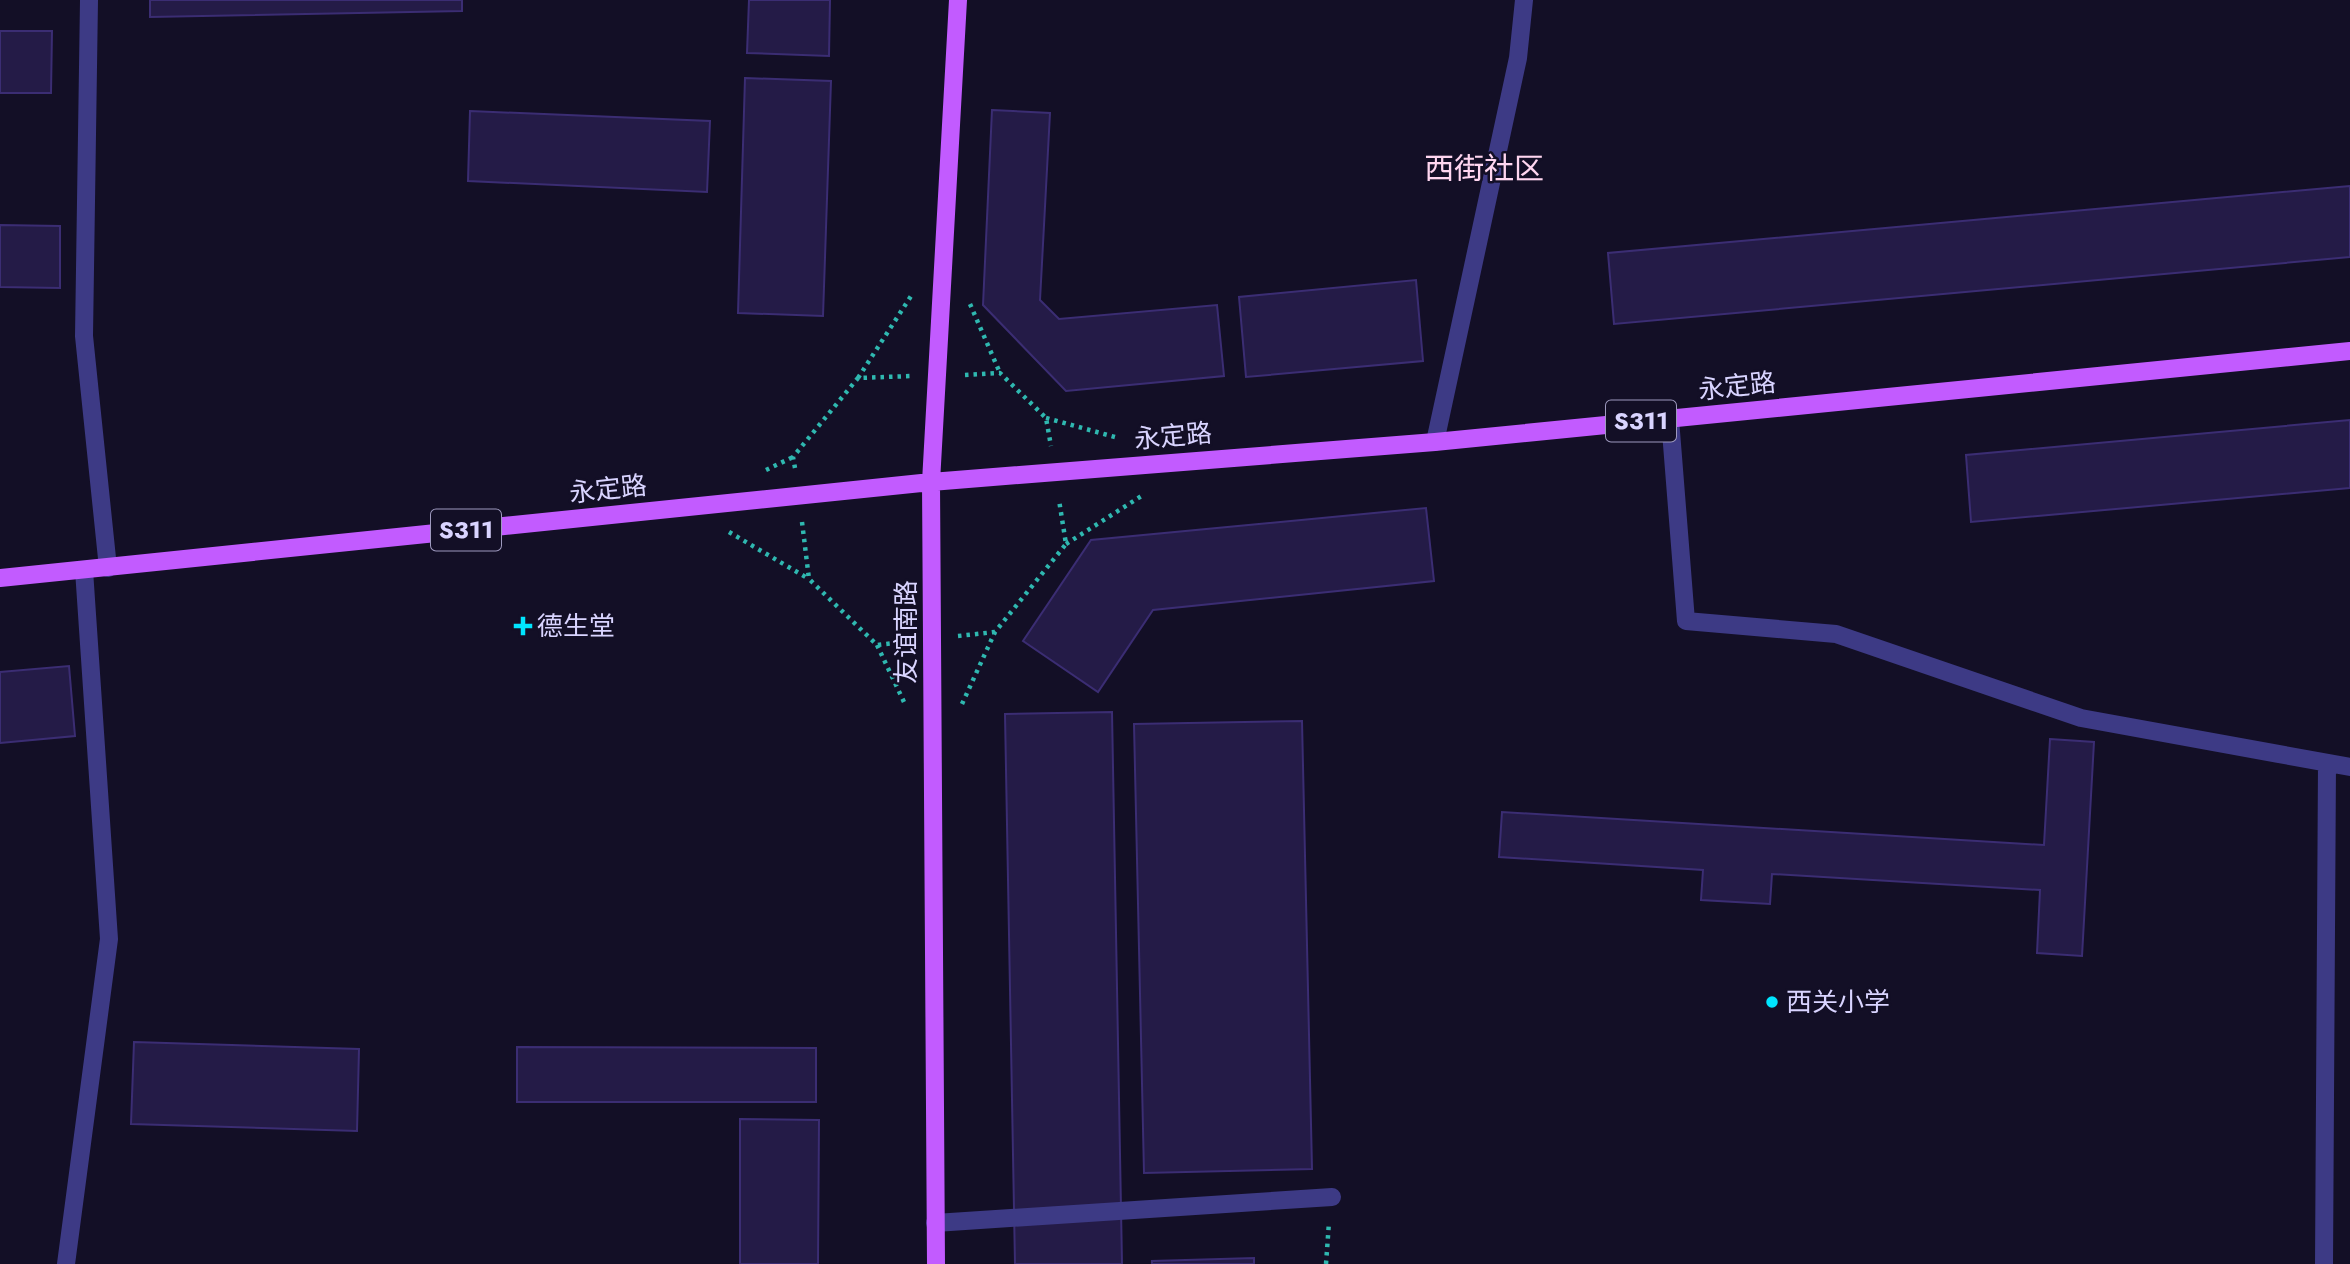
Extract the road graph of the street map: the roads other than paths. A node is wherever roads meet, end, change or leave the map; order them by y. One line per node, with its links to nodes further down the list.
1 (89, 0): 8 (street)
2 (958, 0): 7 (main road, 友谊南路)
3 (1524, 0): 6 (street)
4 (2350, 351): 5 (main road, 永定路 / S311)
5 (1670, 419): 6 (main road, 永定路 / S311); 11 (street)
6 (1435, 442): 7 (main road, 永定路 / S311)
7 (931, 482): 8 (main road, 永定路 / S311); 14 (main road, 友谊南路)
8 (108, 568): 9 (main road, 永定路 / S311)
9 (84, 570): 10 (main road, 永定路 / S311); 15 (street)
10 (0, 578)
11 (2327, 763): 12 (street); 17 (street)
12 (2350, 768)
13 (1332, 1197): 14 (street)
14 (935, 1223): 16 (main road, 友谊南路)
15 (66, 1264)
16 (936, 1264)
17 (2324, 1264)

